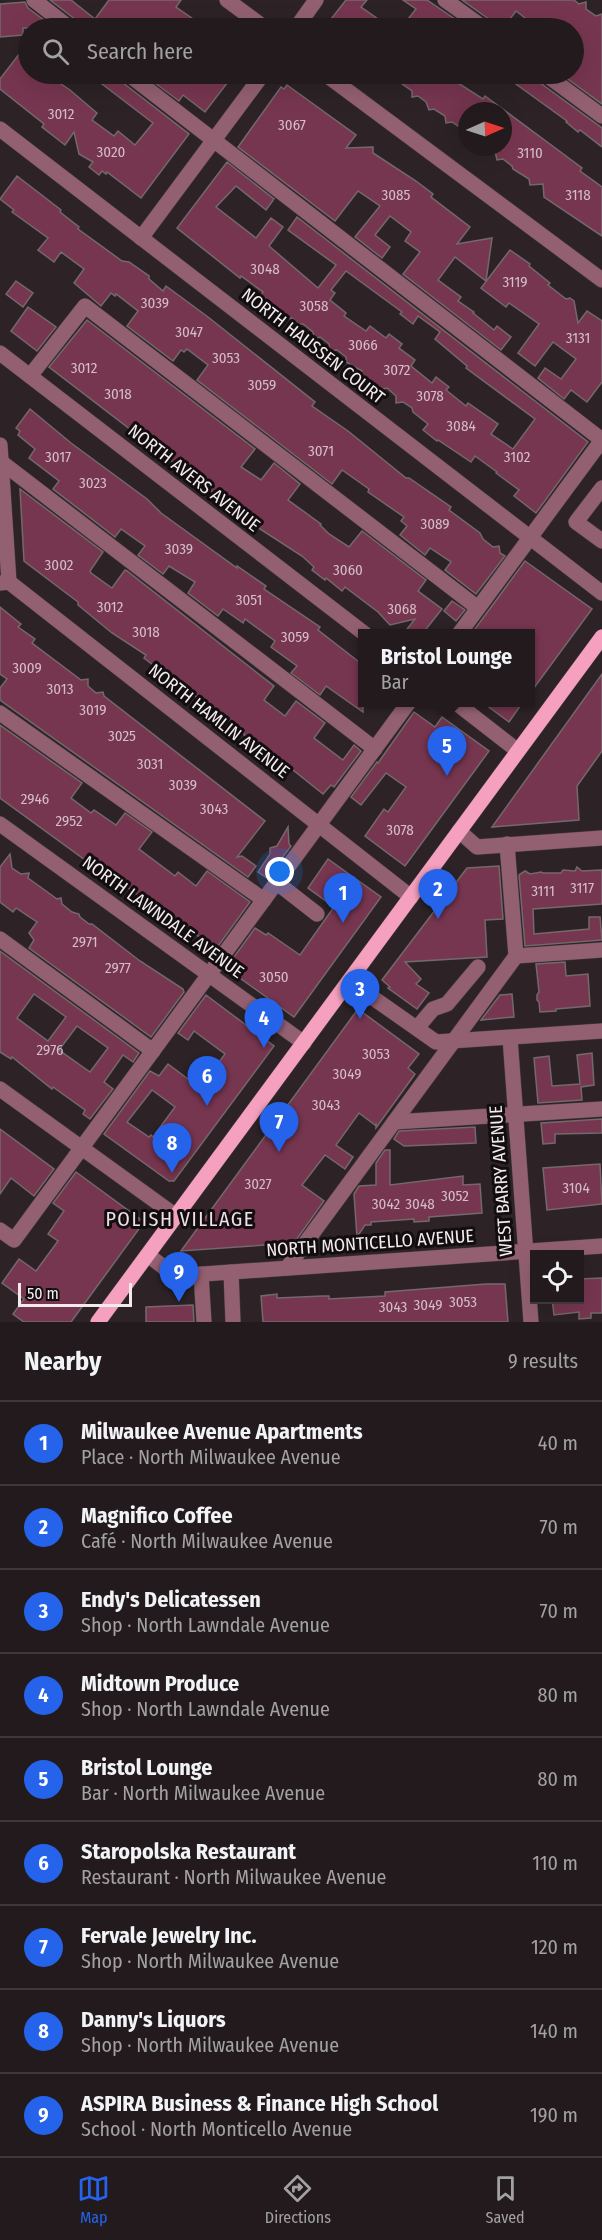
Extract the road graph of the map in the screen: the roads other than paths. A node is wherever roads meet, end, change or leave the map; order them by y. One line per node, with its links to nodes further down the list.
1 (34, 0): 5 (street)
2 (227, 0): 6 (street)
3 (316, 0): 7 (street)
4 (445, 0): 8 (street)
5 (57, 18)
6 (251, 18)
7 (303, 18)
8 (470, 18)
9 (141, 84): 15 (street)
10 (256, 84): 15 (street)
11 (338, 84): 17 (street)
12 (558, 84): 13 (street)
13 (602, 116)
14 (0, 129): 16 (street, NORTH HAUSSEN COURT)
15 (213, 141): 16 (street); 20 (street)
16 (141, 238): 23 (street, NORTH HAUSSEN COURT)
17 (602, 280)
18 (0, 352): 19 (street, NORTH AVERS AVENUE)
19 (30, 376): 27 (street); 28 (street, NORTH AVERS AVENUE)
20 (602, 440): 23 (street)
21 (0, 455): 25 (street); 34 (street)
22 (602, 488): 24 (street)
23 (530, 538): 26 (street, NORTH HAUSSEN COURT); 27 (street)
24 (602, 541)
25 (5, 582): 37 (street, NORTH HAMLIN AVENUE)
26 (602, 593)
27 (478, 608): 29 (street)
28 (360, 629)
29 (462, 629)
30 (602, 637): 35 (main road)
31 (405, 707): 34 (street)
32 (461, 707): 35 (street)
33 (0, 713): 43 (street)
34 (375, 749): 37 (street)
35 (518, 751): 38 (main road)
36 (0, 824): 49 (street, NORTH LAWNDALE AVENUE)
37 (319, 825): 41 (street); 42 (street, NORTH HAMLIN AVENUE)
38 (459, 831): 40 (street); 42 (main road)
39 (600, 836): 40 (street)
40 (507, 844): 47 (street)
41 (276, 882): 43 (street); 44 (street)
42 (411, 897): 50 (main road)
43 (264, 900): 49 (street)
44 (317, 914)
45 (0, 939): 56 (street)
46 (602, 950): 47 (street)
47 (516, 956): 54 (street)
48 (478, 967): 51 (street)
49 (209, 974): 55 (street, NORTH LAWNDALE AVENUE); 56 (street)
50 (349, 981): 51 (street); 55 (main road)
51 (417, 1028): 54 (street)
52 (602, 1031): 53 (street)
53 (510, 1038): 54 (street); 59 (street, WEST BARRY AVENUE)
54 (453, 1042): 60 (street)
55 (304, 1043): 62 (main road)
56 (153, 1051): 61 (street)
57 (0, 1089): 61 (street)
58 (602, 1109): 59 (street)
59 (516, 1114): 60 (street); 65 (street, WEST BARRY AVENUE)
60 (394, 1122): 67 (street)
61 (81, 1148): 62 (street); 63 (street)
62 (176, 1216): 66 (main road)
63 (0, 1230)
64 (602, 1246): 65 (street, NORTH MONTICELLO AVENUE)
65 (526, 1252): 67 (street, NORTH MONTICELLO AVENUE); 73 (street, WEST BARRY AVENUE)
66 (148, 1255): 69 (street, NORTH MONTICELLO AVENUE); 70 (main road)
67 (287, 1268): 68 (street, NORTH MONTICELLO AVENUE)
68 (231, 1272): 69 (street, NORTH MONTICELLO AVENUE); 72 (street)
69 (201, 1274): 71 (street)
70 (98, 1322)
71 (204, 1322)
72 (233, 1322)
73 (531, 1322)

